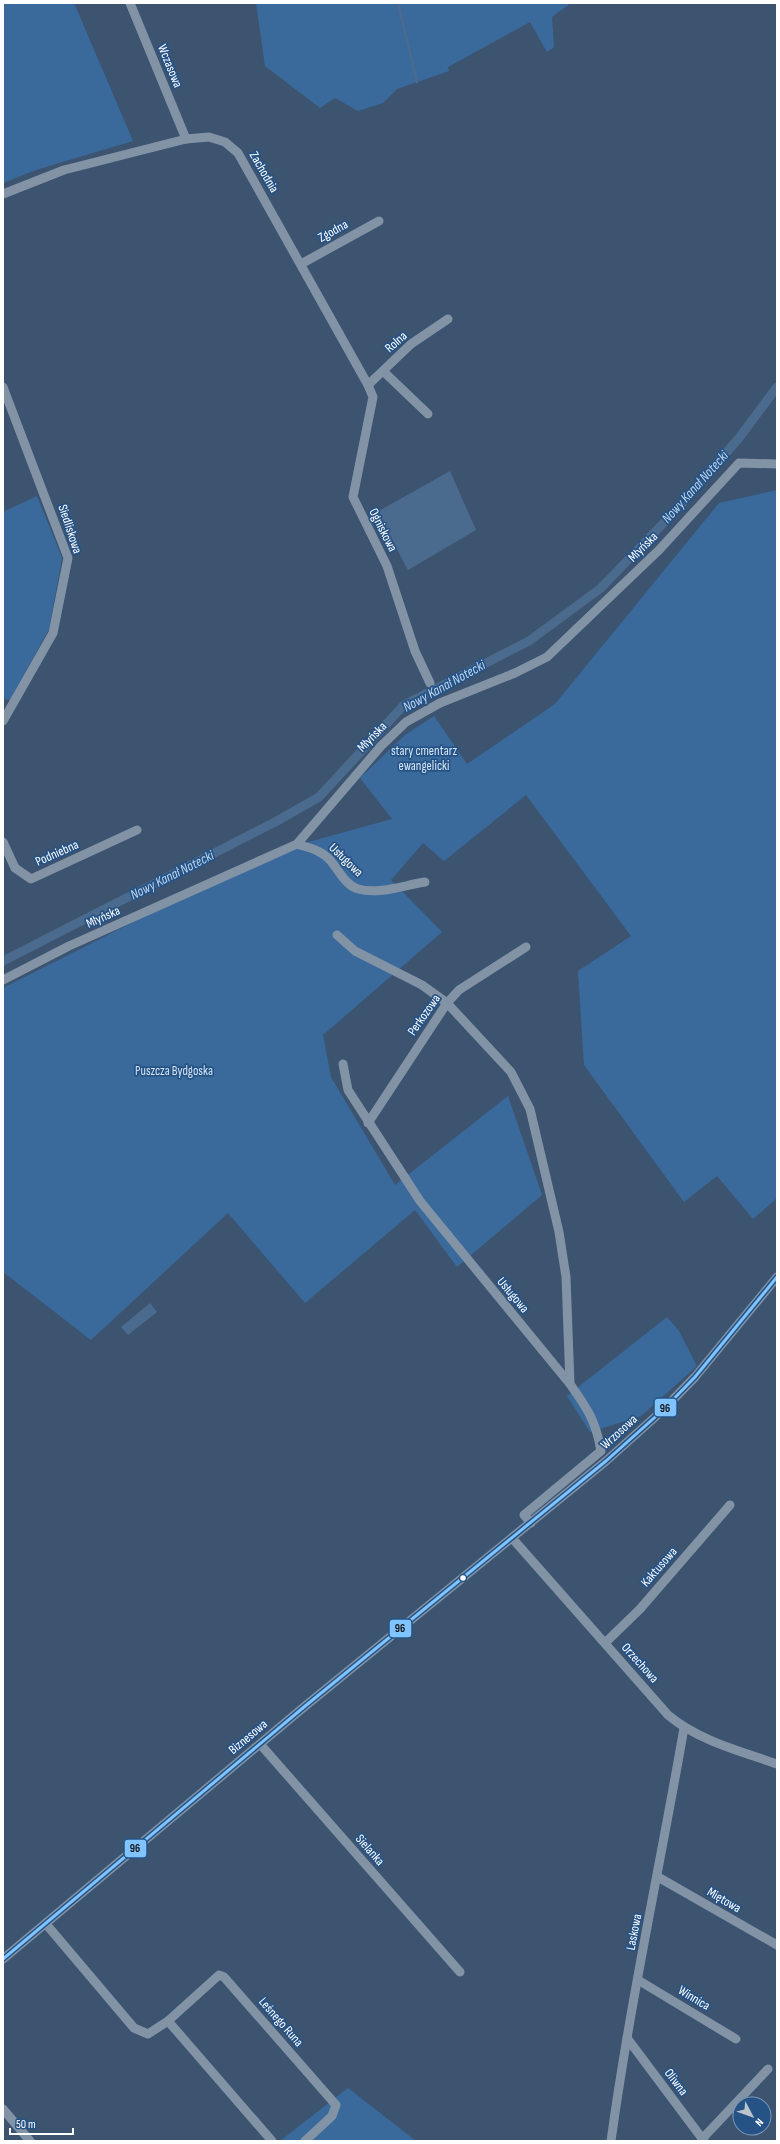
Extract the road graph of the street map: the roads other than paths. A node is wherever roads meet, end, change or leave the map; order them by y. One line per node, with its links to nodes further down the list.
1 (130, 3): 2 (street, Wczasowa)
2 (186, 139): 3 (street, Zachodnia); 5 (street, Zachodnia)
3 (3, 194)
4 (379, 221): 5 (street, Zgodna)
5 (301, 264): 8 (street, Zachodnia)
6 (448, 320): 7 (street, Rolna)
7 (383, 371): 8 (street, Rolna); 10 (street)
8 (367, 382): 12 (street, Ogniskowa)
9 (3, 387): 13 (street, Siedliskowa)
10 (428, 414)
11 (777, 464): 17 (street, Młyńska)
12 (430, 683)
13 (6, 708): 14 (street, Siedliskowa)
14 (3, 721)
15 (137, 830): 16 (street, Podniebna)
16 (3, 842)
17 (297, 844): 18 (street, Usługowa); 21 (street, Młyńska)
18 (425, 882)
19 (337, 935): 22 (street)
20 (526, 947): 22 (street, Perkozowa)
21 (3, 980)
22 (447, 1003): 24 (street, Perkozowa); 26 (street)
23 (343, 1064): 24 (street, Usługowa)
24 (368, 1123): 26 (street, Usługowa)
25 (777, 1277): 28 (street, Wrzosowa)
26 (570, 1384): 28 (street, Usługowa)
27 (730, 1505): 30 (street, Kaktusowa)
28 (531, 1523): 29 (street, Wrzosowa)
29 (512, 1538): 30 (street, Orzechowa); 32 (street, Biznesowa)
30 (605, 1643): 31 (street, Orzechowa)
31 (684, 1728): 33 (street, Orzechowa); 34 (street, Laskowa)
32 (260, 1744): 35 (street, Biznesowa); 38 (street, Sielanka)
33 (777, 1764)
34 (658, 1877): 36 (street, Miętowa); 39 (street, Laskowa)
35 (46, 1924): 37 (street, Biznesowa); 40 (street, Leśnego Runa)
36 (777, 1945)
37 (3, 1959)
38 (460, 1972)
39 (638, 1980): 41 (street, Laskowa); 42 (street, Winnica)
40 (168, 2021): 47 (street); 48 (street, Leśnego Runa)
41 (627, 2038): 45 (street, Oliwna); 49 (street, Laskowa)
42 (736, 2039)
43 (768, 2069): 45 (street)
44 (3, 2108): 46 (street)
45 (703, 2140)
46 (30, 2141)
47 (272, 2141)
48 (305, 2141)
49 (611, 2141)

